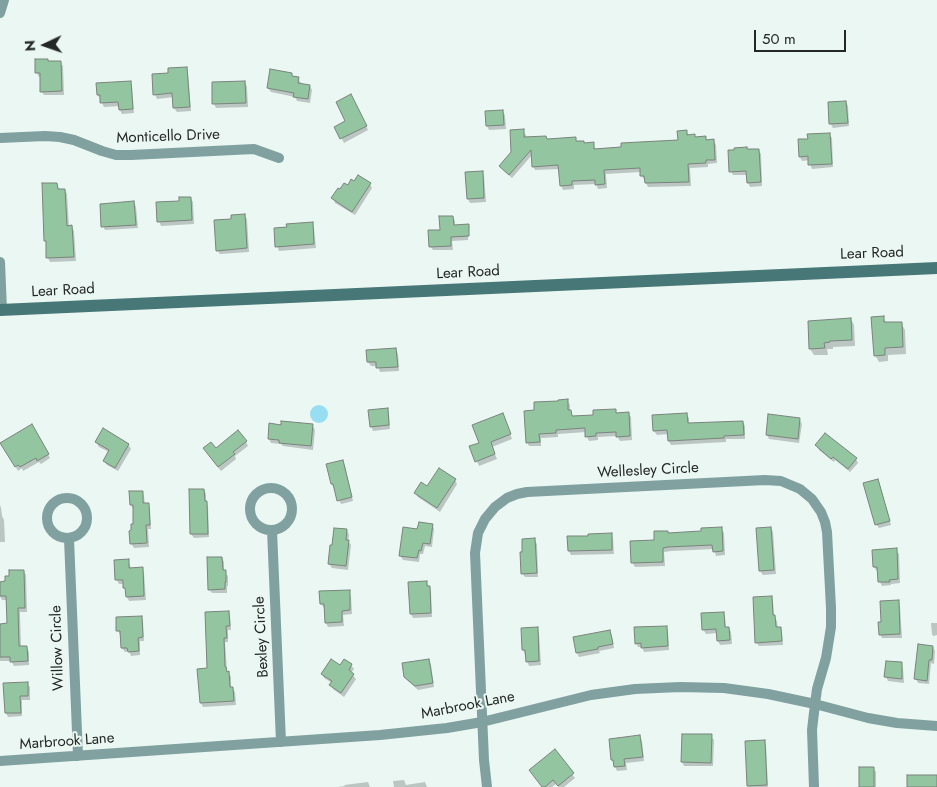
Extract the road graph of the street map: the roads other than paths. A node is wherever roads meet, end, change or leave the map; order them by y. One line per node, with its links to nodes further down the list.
1 (4, 0): 2 (street)
2 (0, 13)
3 (0, 138): 4 (street, Monticello Drive)
4 (279, 158)
5 (0, 262): 7 (street)
6 (937, 268): 7 (street, Lear Road)
7 (1, 310)
8 (272, 530): 8 (street); 13 (street, Bexley Circle)
9 (69, 539): 9 (street); 14 (street, Willow Circle)
10 (815, 704): 11 (street, Marbrook Lane); 11 (street, Wellesley Circle); 12 (street, Marbrook Lane); 17 (street, Wellesley Circle)
11 (482, 722): 13 (street, Marbrook Lane); 16 (street, Wellesley Circle)
12 (937, 726)
13 (281, 742): 14 (street, Marbrook Lane)
14 (78, 756): 15 (street, Marbrook Lane)
15 (0, 761)
16 (486, 787)
17 (814, 787)

